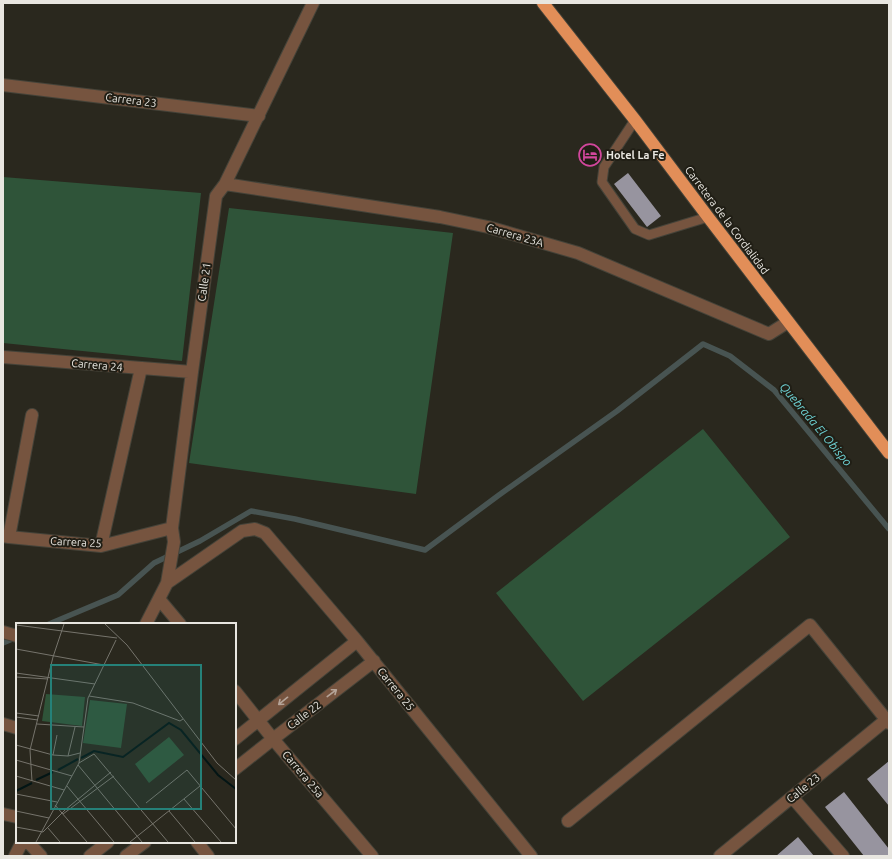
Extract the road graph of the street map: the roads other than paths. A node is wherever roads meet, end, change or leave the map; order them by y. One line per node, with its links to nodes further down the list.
1 (314, 3): 4 (street, Calle 21)
2 (543, 3): 5 (highway, Carretera de la Cordialidad)
3 (3, 85): 4 (street, Carrera 23)
4 (259, 116): 6 (street, Calle 21)
5 (636, 120): 7 (highway, Carretera de la Cordialidad); 7 (lane)
6 (225, 184): 8 (street, Carrera 23A); 11 (street, Calle 21)
7 (708, 217): 8 (highway, Carretera de la Cordialidad)
8 (788, 322): 13 (highway, Carretera de la Cordialidad)
9 (3, 357): 10 (street, Carrera 24)
10 (141, 368): 11 (street, Carrera 24); 16 (street)
11 (192, 372): 14 (street, Calle 21)
12 (32, 415): 15 (street)
13 (889, 453)
14 (172, 528): 16 (street, Carrera 25); 17 (street, Calle 21)
15 (6, 537): 16 (street, Carrera 25)
16 (101, 546)
17 (167, 583): 18 (street); 23 (street, Carrera 25)
18 (159, 599): 19 (street); 20 (street)
19 (147, 623)
20 (179, 623)
21 (3, 632): 22 (street)
22 (16, 636)
23 (357, 641): 24 (street, Carrera 25); 26 (street, one-way to 26)
24 (374, 662): 31 (street, Calle 22, one-way to 24); 48 (street, Carrera 25)
25 (236, 692): 26 (street, Carrera 25a)
26 (259, 720): 30 (street); 31 (street, Carrera 25a)
27 (888, 721): 33 (street, Calle 23); 36 (street)
28 (3, 724): 29 (street)
29 (16, 728)
30 (236, 738)
31 (273, 738): 32 (street, Calle 22); 47 (street, Carrera 25a)
32 (236, 768)
33 (792, 797): 49 (street, Calle 23); 50 (street)
34 (3, 814): 35 (street)
35 (16, 817)
36 (568, 821)
37 (22, 843): 42 (street)
38 (29, 843): 43 (street)
39 (107, 843): 44 (street)
40 (144, 843): 45 (street)
41 (198, 843): 46 (street)
42 (15, 856)
43 (41, 856)
44 (90, 856)
45 (126, 856)
46 (208, 856)
47 (372, 856)
48 (531, 856)
49 (720, 856)
50 (843, 856)

